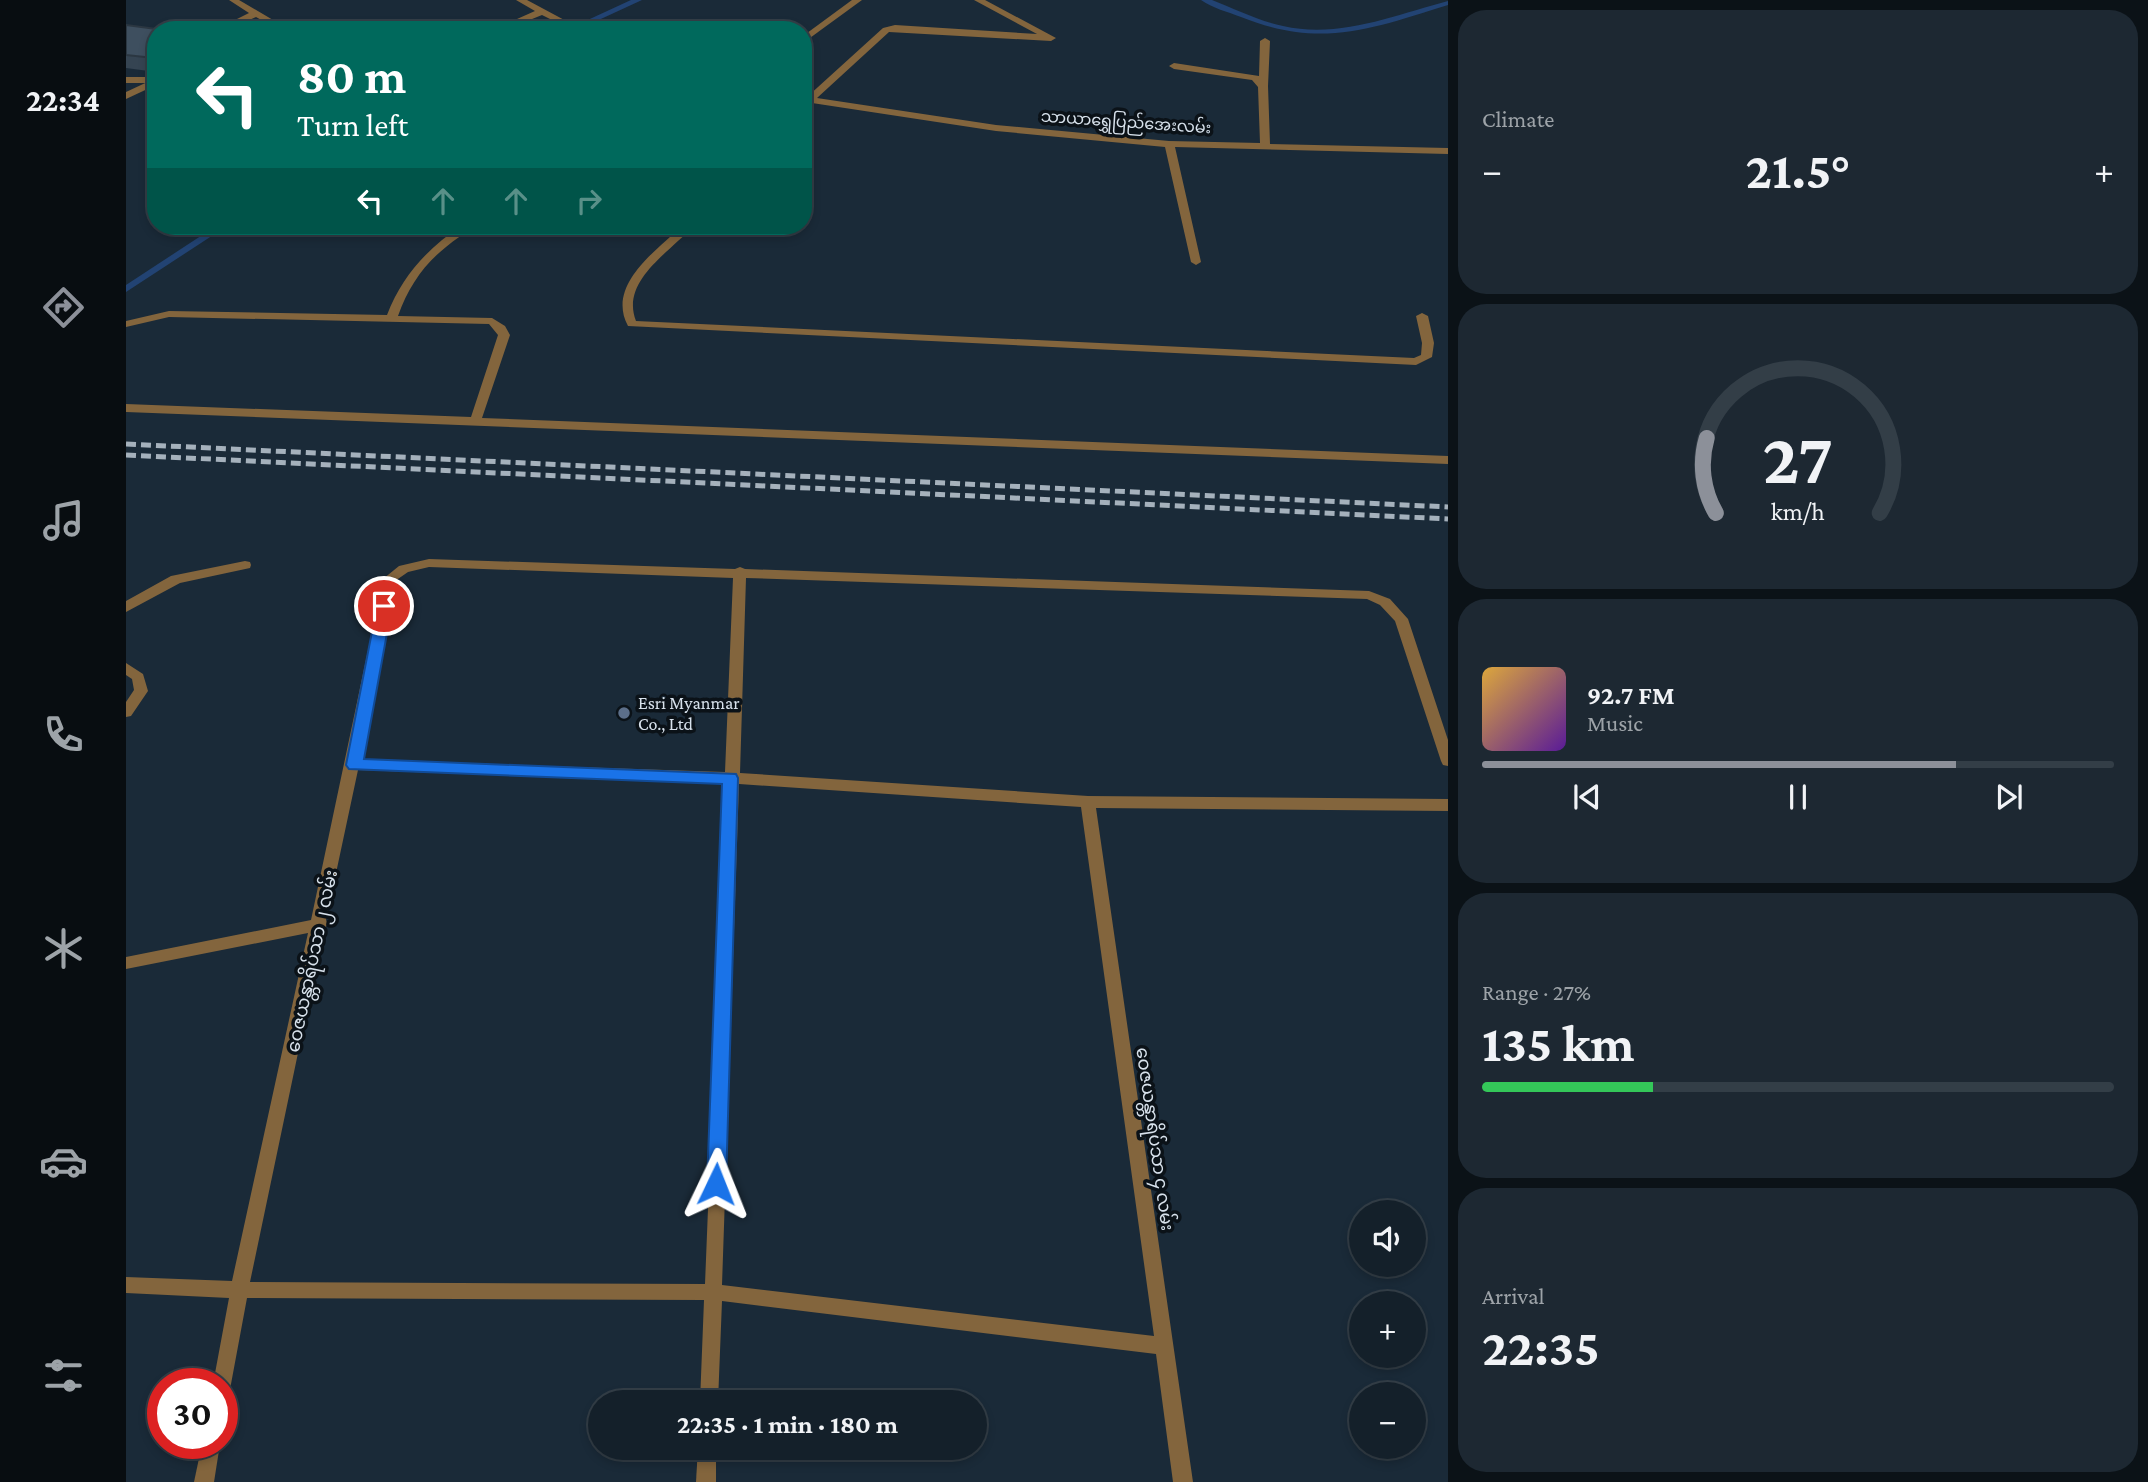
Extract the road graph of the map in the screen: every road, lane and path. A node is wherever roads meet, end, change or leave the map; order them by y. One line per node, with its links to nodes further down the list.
1 (233, 0): 6 (street)
2 (520, 0): 5 (street)
3 (858, 0): 11 (street)
4 (978, 0): 19 (street)
5 (541, 12): 9 (street); 10 (street)
6 (256, 13): 7 (street); 8 (street)
7 (239, 21)
8 (270, 21)
9 (518, 21)
10 (556, 21)
11 (812, 33)
12 (1265, 41): 17 (street)
13 (1174, 66): 17 (street)
14 (126, 80): 15 (street)
15 (147, 80)
16 (147, 85): 18 (street)
17 (1263, 86): 22 (street)
18 (126, 96)
19 (812, 96)
20 (812, 103): 21 (street, သာယာရွှေပြည်အေးလမ်း)
21 (1169, 144): 22 (street, သာယာရွှေပြည်အေးလမ်း); 26 (street)
22 (1265, 144): 23 (street, သာယာရွှေပြည်အေးလမ်း)
23 (1448, 151)
24 (455, 235): 28 (street)
25 (679, 235): 27 (street)
26 (1196, 262)
27 (1422, 316)
28 (391, 320): 29 (street); 31 (street)
29 (126, 324)
30 (126, 408): 31 (street)
31 (476, 419): 32 (street)
32 (1448, 460)
33 (245, 565): 35 (street)
34 (740, 571): 38 (street); 39 (street, ဝေဇယန္တာရိပ်သာ ၂ လမ်း); 40 (street)
35 (126, 607)
36 (126, 668): 37 (street)
37 (126, 712)
38 (1448, 761)
39 (355, 765): 40 (street); 43 (street, ဝေဇယန္တာရိပ်သာ ၂ လမ်း)
40 (730, 778): 41 (street); 47 (street)
41 (1088, 802): 42 (street); 48 (street, ဝေဇယန္တာရိပ်သာ ၄ လမ်း)
42 (1448, 805)
43 (320, 925): 44 (street); 46 (street, ဝေဇယန္တာရိပ်သာ ၂ လမ်း)
44 (126, 963)
45 (126, 1284): 46 (street)
46 (239, 1290): 47 (street); 49 (street, ဝေဇယန္တာရိပ်သာ ၂ လမ်း)
47 (713, 1292): 48 (street); 50 (street)
48 (1164, 1346): 55 (street, ဝေဇယန္တာရိပ်သာ ၄ လမ်း)
49 (225, 1368)
50 (709, 1390)
51 (208, 1459): 53 (street)
52 (707, 1460): 54 (street)
53 (204, 1482)
54 (706, 1482)
55 (1183, 1482)

